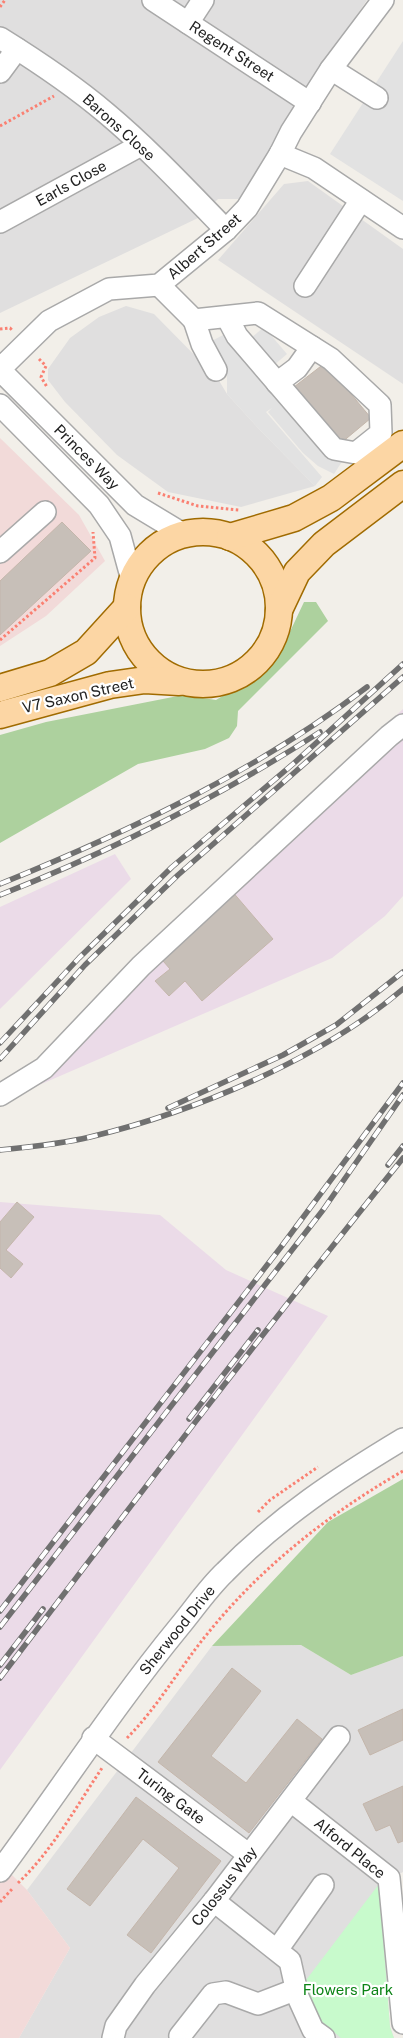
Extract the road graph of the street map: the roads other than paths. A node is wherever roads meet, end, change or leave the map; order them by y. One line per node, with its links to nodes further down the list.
1 (153, 0): 4 (street, Regent Street)
2 (204, 0): 4 (street)
3 (383, 0): 6 (street, Albert Street)
4 (188, 22): 9 (street, Regent Street)
5 (8, 43): 7 (street); 10 (street, Barons Close)
6 (331, 69): 8 (street); 9 (street, Albert Street)
7 (0, 72)
8 (377, 98)
9 (310, 103): 11 (street, Albert Street)
10 (141, 145): 13 (street, Earls Close); 15 (street, Barons Close)
11 (280, 154): 12 (street); 15 (street, Albert Street)
12 (361, 200): 14 (street); 17 (street)
13 (0, 222)
14 (403, 228)
15 (226, 230): 16 (street, Albert Street)
16 (160, 285): 19 (street); 21 (street, Albert Street)
17 (305, 286)
18 (227, 317): 19 (street); 20 (street); 23 (street)
19 (194, 320): 22 (street)
20 (312, 347): 23 (street); 23 (street)
21 (0, 370): 29 (street, Princes Way)
22 (216, 370)
23 (277, 382)
24 (0, 393): 25 (street)
25 (6, 411): 32 (street, Princes Way)
26 (403, 444): 30 (main road)
27 (398, 491): 34 (main road)
28 (45, 512): 31 (street)
29 (183, 534): 30 (main road); 32 (main road)
30 (230, 536): 34 (main road)
31 (0, 552)
32 (132, 580): 33 (main road)
33 (127, 607): 35 (main road); 36 (main road, V7 Saxon Street)
34 (279, 610): 35 (main road)
35 (187, 682): 37 (main road, V7 Saxon Street)
36 (0, 688)
37 (0, 715)
38 (403, 725): 39 (street)
39 (0, 1095)
40 (403, 1439): 42 (street, Sherwood Drive)
41 (339, 1737): 43 (street, Colossus Way)
42 (93, 1738): 44 (street, Turing Gate); 45 (street, Sherwood Drive)
43 (291, 1801): 44 (street, Colossus Way); 50 (street, Alford Place)
44 (248, 1854): 47 (street, Colossus Way)
45 (0, 1870)
46 (323, 1885): 48 (street)
47 (214, 1901): 48 (street); 51 (street, Colossus Way)
48 (277, 1950): 49 (street)
49 (296, 1989): 52 (street); 53 (street)
50 (403, 2024)
51 (113, 2038)
52 (181, 2038)
53 (324, 2038)

